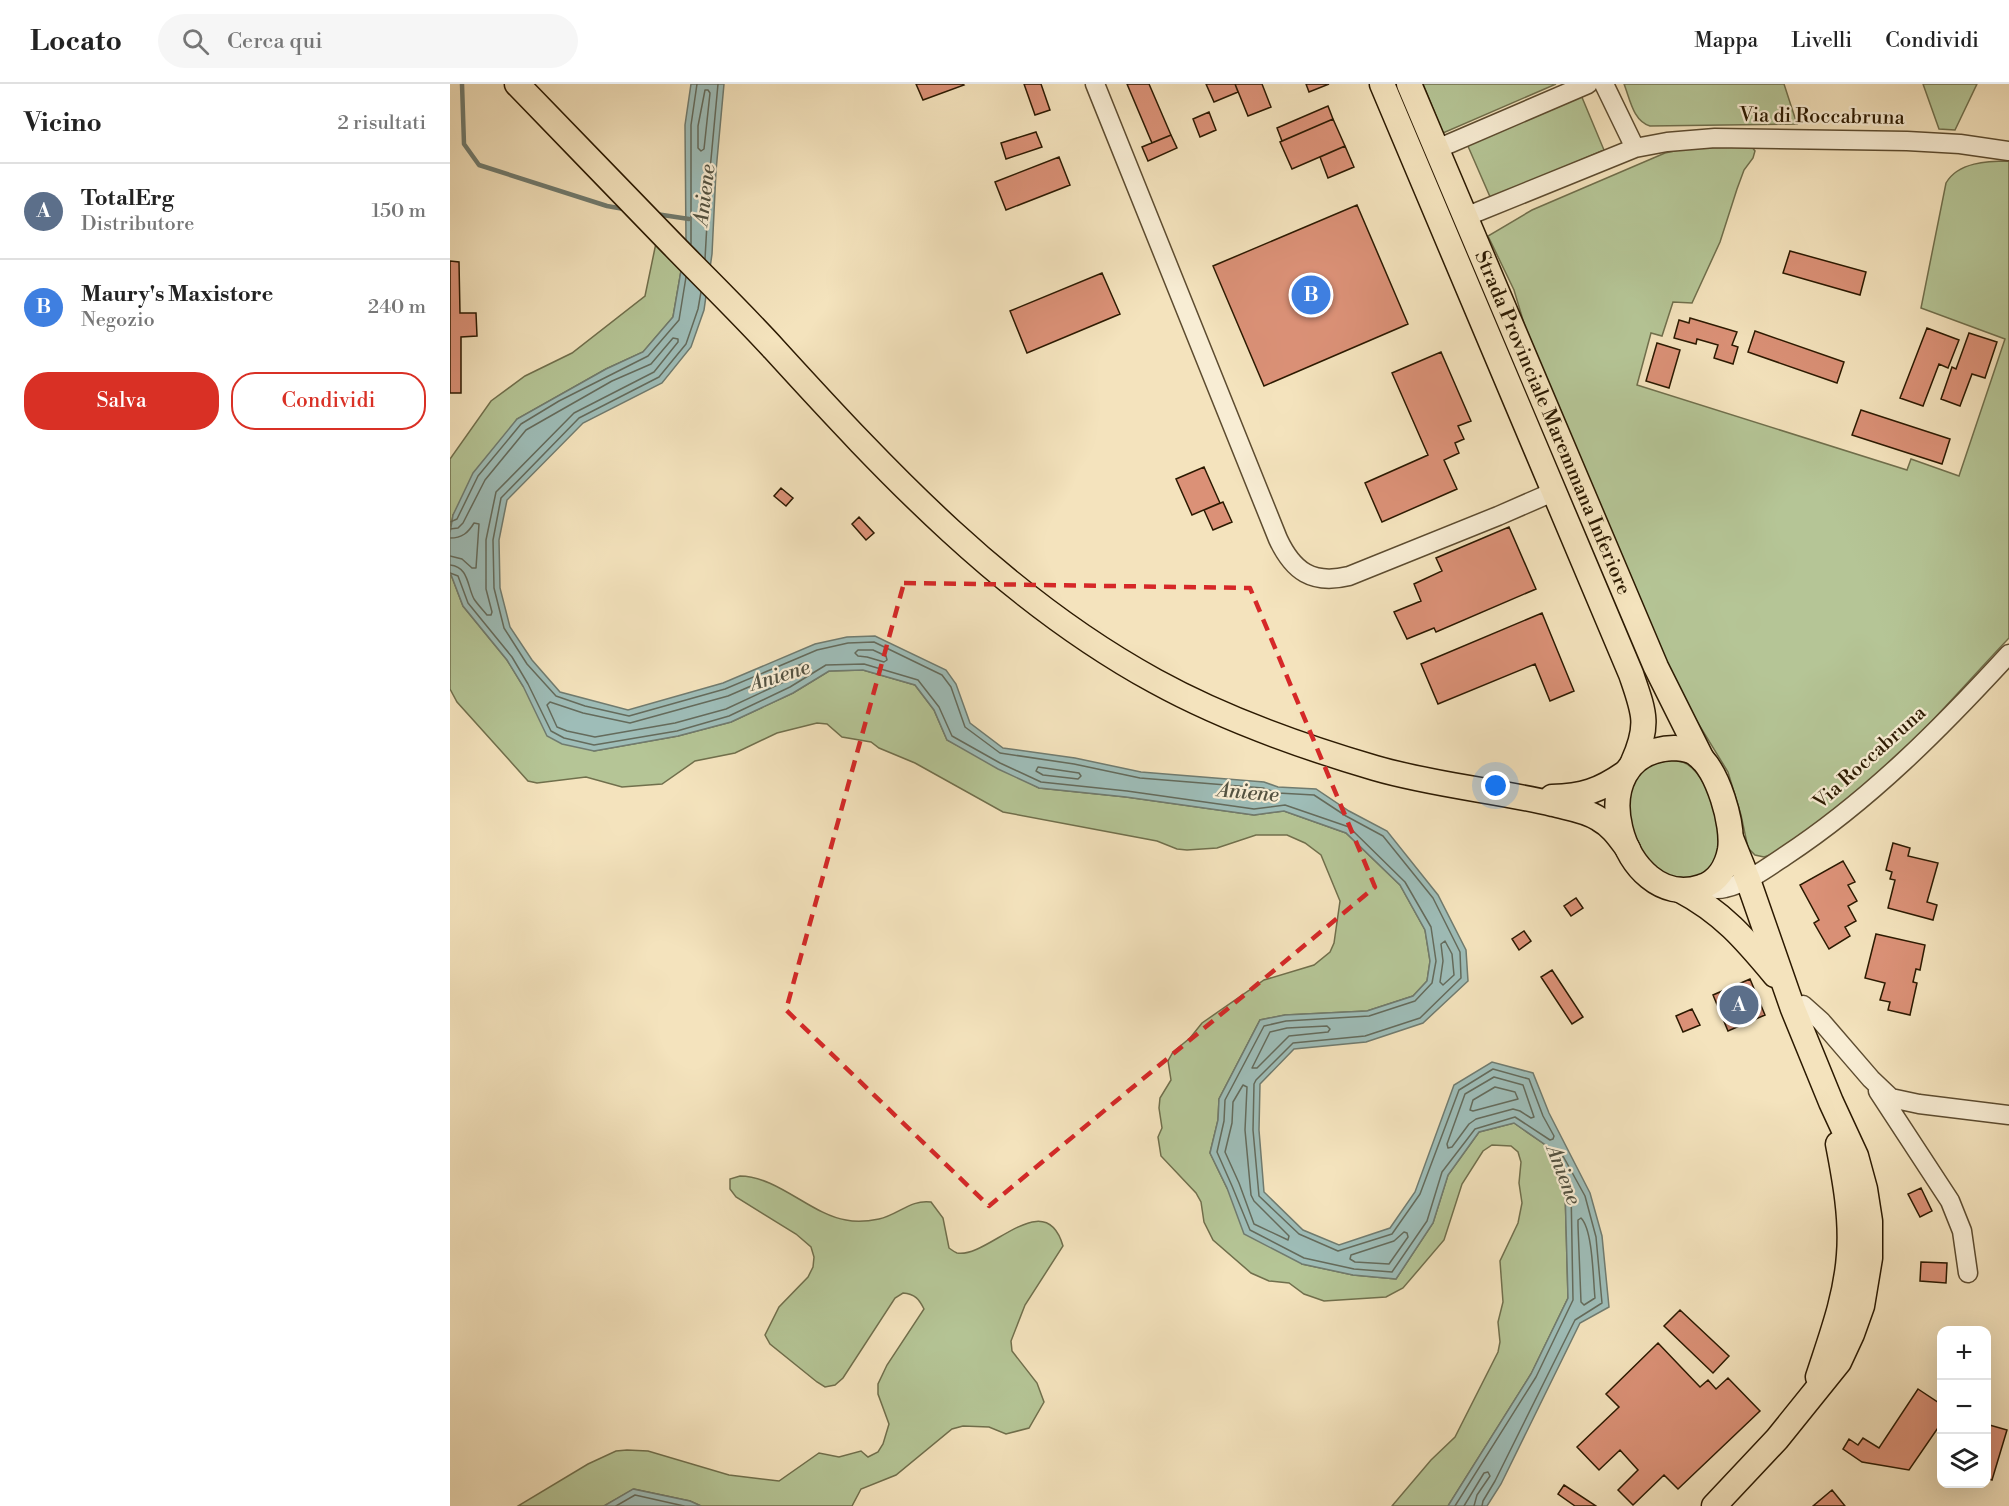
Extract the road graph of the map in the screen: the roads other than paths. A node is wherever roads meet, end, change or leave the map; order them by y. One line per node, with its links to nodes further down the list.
1 (517, 84): 15 (main road)
2 (1095, 84): 11 (street)
3 (1382, 84): 11 (main road, Strada Provinciale Maremmana Inferiore)
4 (1409, 84): 8 (main road, Strada Provinciale Maremmana Inferiore)
5 (1588, 84): 8 (street)
6 (1604, 84): 7 (street)
7 (1635, 148): 9 (street, Via di Roccabruna); 10 (street, Via di Roccabruna)
8 (1437, 149): 10 (main road, Strada Provinciale Maremmana Inferiore)
9 (2009, 151)
10 (1465, 217): 13 (main road, Strada Provinciale Maremmana Inferiore)
11 (1553, 492): 14 (main road, Strada Provinciale Maremmana Inferiore)
12 (2009, 654): 18 (street, Via Roccabruna)
13 (1702, 759): 14 (main road); 16 (main road)
14 (1629, 768): 15 (main road); 17 (main road)
15 (1527, 798): 17 (main road)
16 (1731, 838): 18 (main road); 19 (main road)
17 (1628, 849): 19 (main road)
18 (1748, 880): 19 (street, Via Roccabruna); 20 (main road)
19 (1691, 889): 20 (main road)
20 (1784, 986): 21 (main road)
21 (1793, 1009): 22 (street); 25 (main road)
22 (1871, 1079): 23 (street); 24 (street)
23 (2009, 1116)
24 (1968, 1273)
25 (1737, 1481): 26 (main road); 27 (street)
26 (1714, 1506)
27 (1735, 1506)

